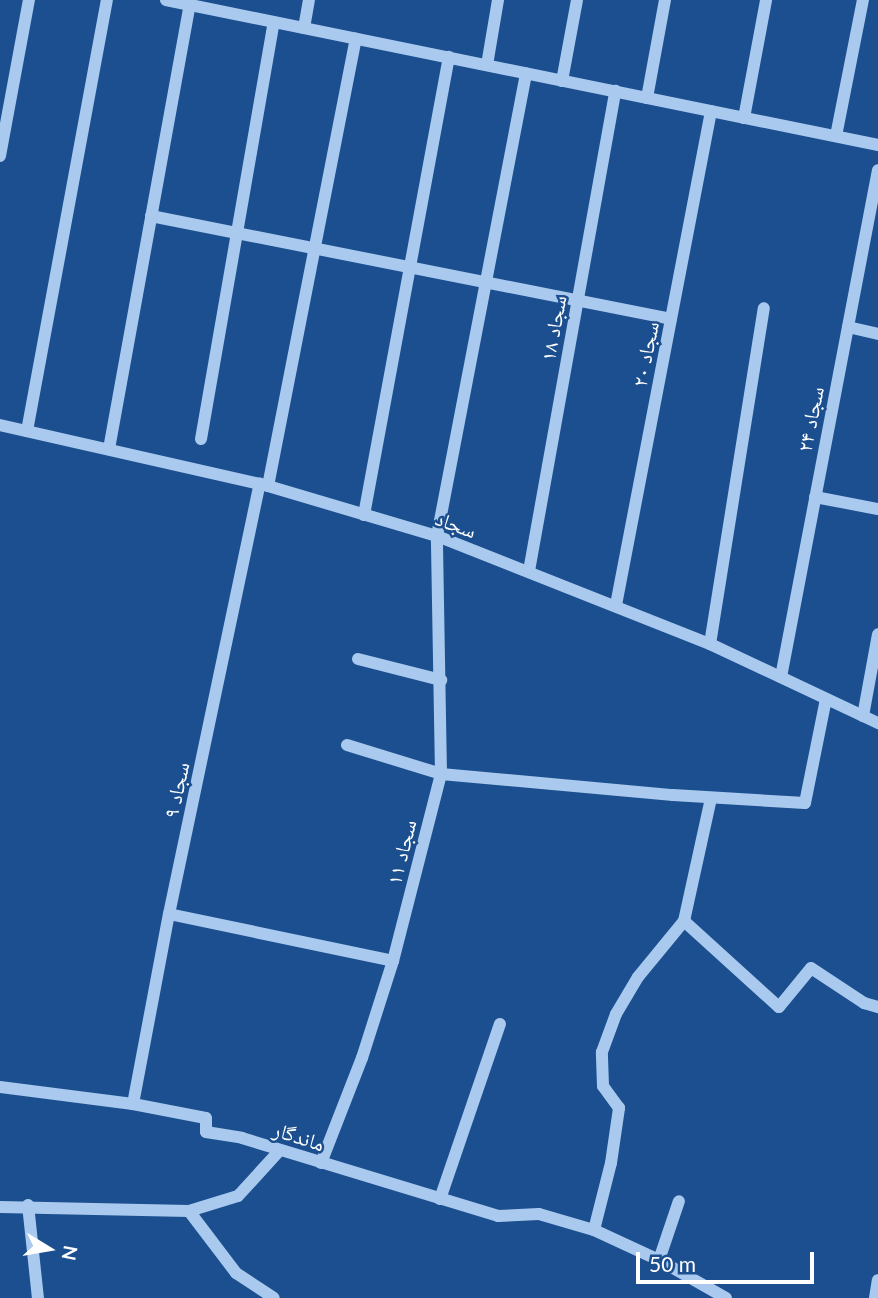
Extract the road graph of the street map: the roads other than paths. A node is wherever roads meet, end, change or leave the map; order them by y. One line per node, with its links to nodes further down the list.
1 (29, 0): 24 (street)
2 (107, 0): 37 (street)
3 (166, 0): 10 (street)
4 (309, 0): 12 (street)
5 (498, 0): 15 (street)
6 (577, 0): 17 (street)
7 (665, 0): 19 (street)
8 (766, 0): 21 (street)
9 (863, 0): 22 (street)
10 (190, 5): 11 (street); 26 (street)
11 (274, 22): 12 (street); 27 (street)
12 (304, 28): 13 (street)
13 (356, 39): 14 (street); 28 (street, سجاد ۹)
14 (449, 57): 15 (street); 29 (street)
15 (486, 65): 16 (street)
16 (526, 73): 17 (street); 30 (street, سجاد ۱۱)
17 (562, 80): 18 (street)
18 (615, 91): 19 (street); 31 (street, سجاد ۱۸)
19 (647, 98): 20 (street)
20 (711, 111): 21 (street); 33 (street, سجاد ۲۰)
21 (744, 118): 22 (street)
22 (836, 136): 23 (street)
23 (878, 145)
24 (0, 156)
25 (878, 170): 34 (street, سجاد ۲۴)
26 (151, 216): 27 (street); 39 (street)
27 (237, 233): 28 (street); 38 (street)
28 (314, 247): 29 (street); 40 (street, سجاد ۹)
29 (409, 265): 30 (street); 43 (street)
30 (486, 281): 31 (street); 44 (street, سجاد ۱۱)
31 (577, 301): 33 (street); 45 (street, سجاد ۱۸)
32 (764, 308): 48 (street)
33 (671, 319): 46 (street, سجاد ۲۰)
34 (848, 327): 35 (street); 41 (street, سجاد ۲۴)
35 (878, 334)
36 (0, 425): 37 (street, سجاد)
37 (27, 431): 39 (street, سجاد)
38 (201, 439)
39 (108, 449): 40 (street, سجاد)
40 (264, 485): 43 (street, سجاد); 58 (street, سجاد ۹)
41 (815, 497): 42 (street); 50 (street, سجاد ۲۴)
42 (878, 509)
43 (363, 515): 44 (street, سجاد)
44 (437, 536): 45 (street, سجاد); 51 (street, سجاد ۱۱)
45 (529, 571): 46 (street, سجاد)
46 (616, 605): 48 (street, سجاد)
47 (878, 634): 53 (street)
48 (710, 644): 50 (street, سجاد)
49 (358, 659): 51 (street)
50 (781, 677): 52 (street, سجاد)
51 (440, 680): 56 (street, سجاد ۱۱)
52 (826, 699): 53 (street, سجاد); 57 (street)
53 (863, 716): 54 (street, سجاد)
54 (878, 723)
55 (347, 745): 56 (street)
56 (441, 774): 57 (street); 60 (street, سجاد ۱۱)
57 (711, 798): 59 (street)
58 (169, 914): 60 (street); 64 (street, سجاد ۹)
59 (684, 921): 61 (street); 72 (street)
60 (393, 961): 66 (street, سجاد ۱۱)
61 (878, 1007)
62 (500, 1024): 67 (street)
63 (0, 1087): 64 (street, ماندگار)
64 (133, 1104): 65 (street, ماندگار)
65 (280, 1150): 66 (street, ماندگار); 71 (street)
66 (321, 1164): 67 (street, ماندگار)
67 (440, 1199): 72 (street, ماندگار)
68 (679, 1201): 73 (street)
69 (28, 1205): 70 (street); 71 (street); 76 (street)
70 (0, 1207)
71 (189, 1211): 77 (street)
72 (594, 1230): 73 (street, ماندگار)
73 (659, 1260): 75 (street, ماندگار)
74 (878, 1280): 79 (street)
75 (709, 1295): 78 (street, ماندگار)
76 (38, 1298)
77 (274, 1298)
78 (726, 1298)
79 (875, 1298)

